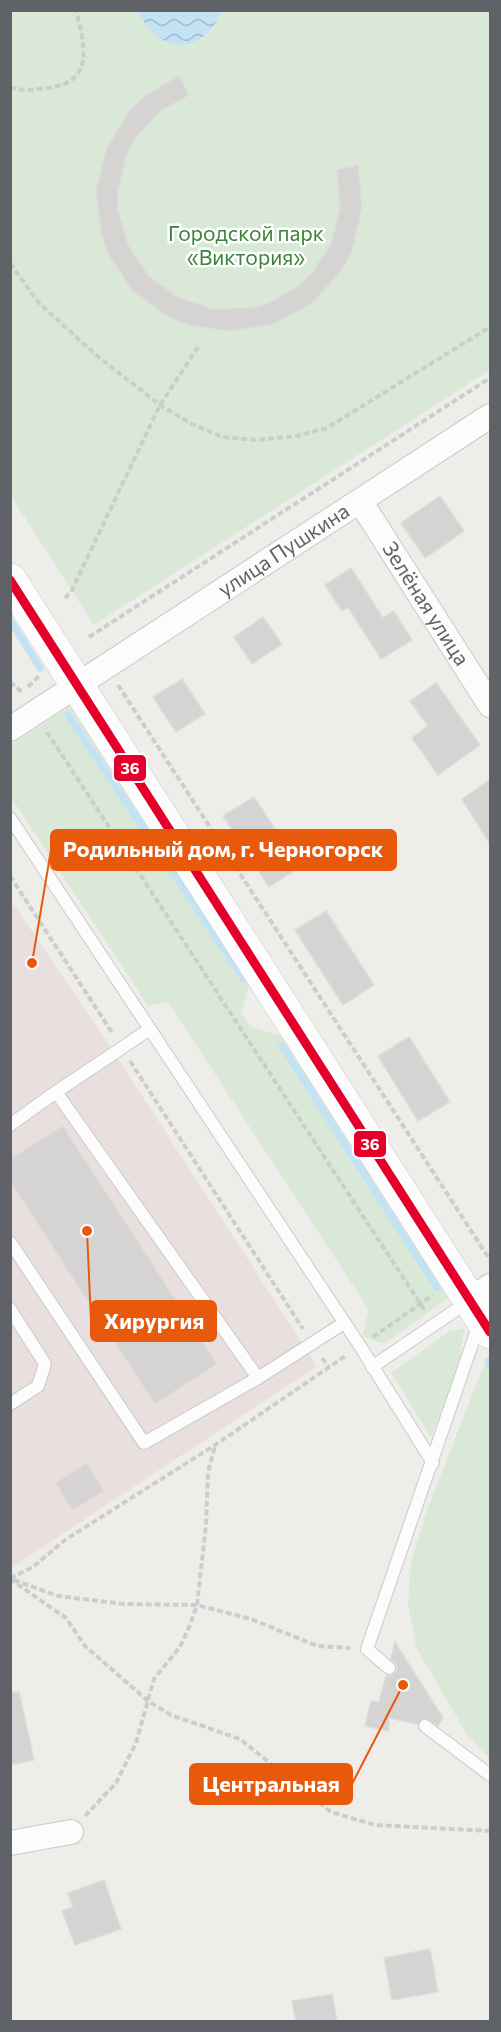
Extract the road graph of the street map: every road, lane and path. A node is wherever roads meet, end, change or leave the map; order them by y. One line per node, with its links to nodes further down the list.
1 (76, 10): 2 (path)
2 (10, 87)
3 (10, 263): 7 (path)
4 (490, 327): 7 (path)
5 (198, 346): 7 (path)
6 (490, 378): 12 (path)
7 (160, 405): 11 (path)
8 (490, 416): 9 (street, улица Пушкина)
9 (360, 501): 15 (street, улица Пушкина); 17 (street, Зелёная улица)
10 (10, 580): 15 (main road)
11 (65, 598)
12 (89, 637)
13 (44, 671): 14 (path)
14 (10, 682)
15 (77, 685): 18 (street, улица Пушкина); 30 (main road)
16 (118, 685): 27 (path)
17 (490, 705)
18 (10, 729)
19 (45, 729): 28 (path)
20 (10, 818): 22 (lane)
21 (10, 876): 23 (path)
22 (150, 1029): 23 (lane); 31 (lane)
23 (121, 1048): 24 (lane); 33 (path)
24 (56, 1092): 25 (lane); 37 (lane)
25 (10, 1125)
26 (10, 1242): 37 (lane)
27 (490, 1258)
28 (420, 1304): 32 (path); 34 (path)
29 (10, 1309): 38 (lane)
30 (483, 1309): 32 (lane); 40 (lane)
31 (344, 1323): 33 (lane); 34 (lane)
32 (434, 1325): 36 (lane)
33 (313, 1344): 35 (path); 37 (lane)
34 (360, 1346): 35 (path); 36 (lane)
35 (329, 1367): 39 (path)
36 (372, 1367): 40 (lane)
37 (258, 1378)
38 (10, 1404)
39 (215, 1445): 41 (path); 42 (path)
40 (433, 1463): 43 (lane)
41 (10, 1579): 42 (path); 45 (path)
42 (197, 1605): 43 (path); 45 (path)
43 (367, 1649): 44 (lane)
44 (389, 1668)
45 (148, 1701): 48 (path); 49 (path)
46 (425, 1726): 47 (lane)
47 (490, 1775)
48 (490, 1830)
49 (71, 1832): 50 (street)
50 (10, 1844)

